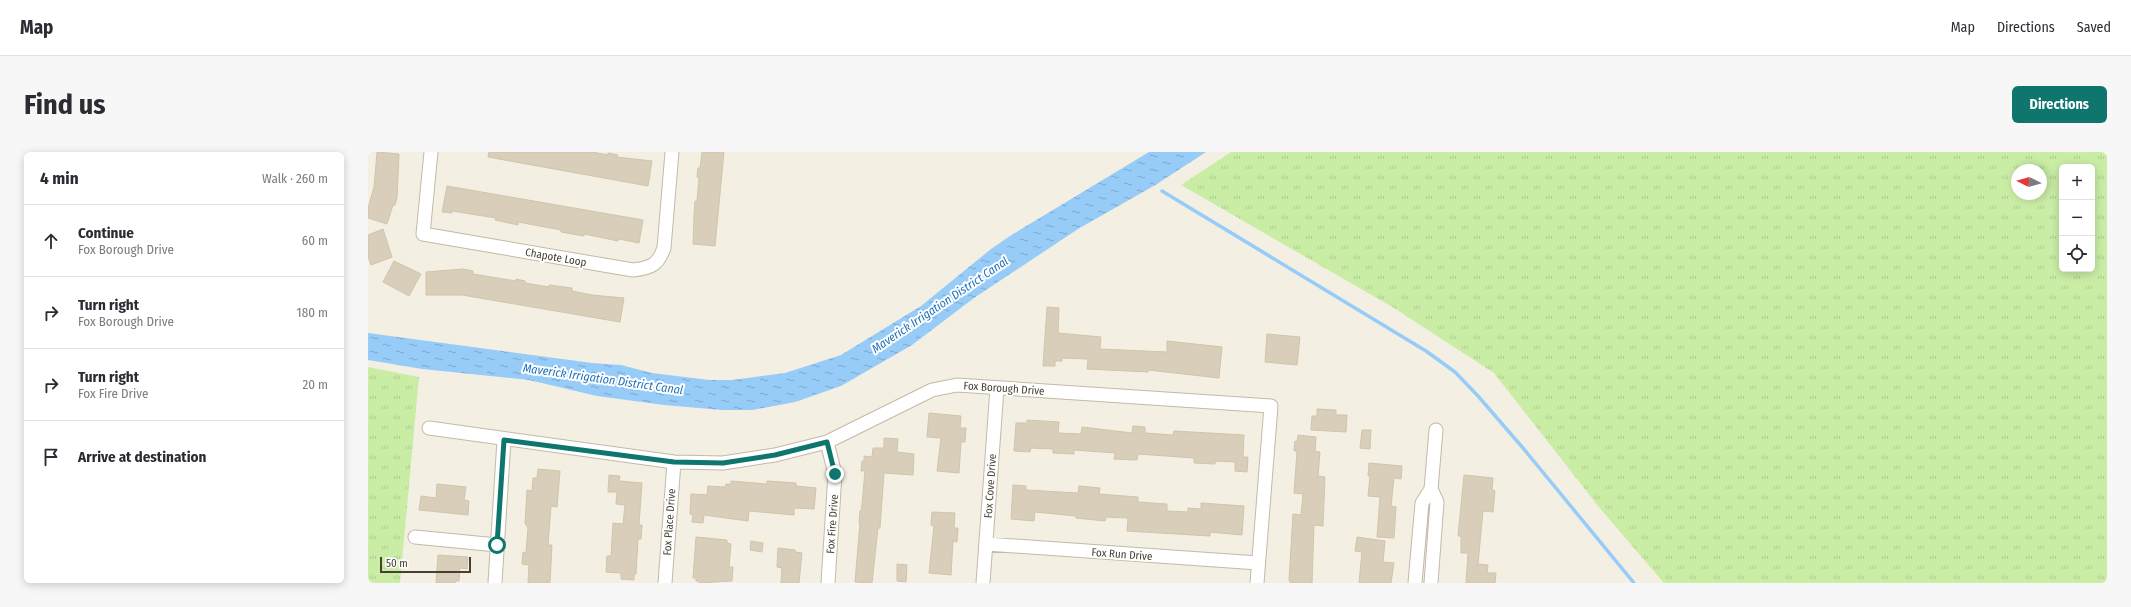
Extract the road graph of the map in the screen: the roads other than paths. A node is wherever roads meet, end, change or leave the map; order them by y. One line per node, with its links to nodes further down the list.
1 (431, 152): 2 (street, Chapote Loop)
2 (672, 152)
3 (997, 388): 7 (street, Fox Borough Drive); 11 (street, Fox Cove Drive); 13 (street, Fox Borough Drive)
4 (429, 428): 6 (street, Fox Borough Drive)
5 (1436, 430): 9 (street)
6 (504, 440): 8 (street, Fox Borough Drive); 12 (street)
7 (827, 442): 8 (street, Fox Borough Drive); 18 (street, Fox Fire Drive)
8 (674, 462): 17 (street, Fox Place Drive)
9 (1431, 489): 14 (street); 15 (street)
10 (414, 537): 12 (street)
11 (986, 544): 13 (street, Fox Run Drive); 19 (street, Fox Cove Drive)
12 (497, 545): 16 (street)
13 (1258, 563): 20 (street, Fox Borough Drive)
14 (1417, 568): 15 (street); 21 (street)
15 (1432, 569): 22 (street)
16 (494, 583)
17 (665, 583)
18 (828, 583)
19 (983, 583)
20 (1257, 583)
21 (1415, 583)
22 (1431, 583)

